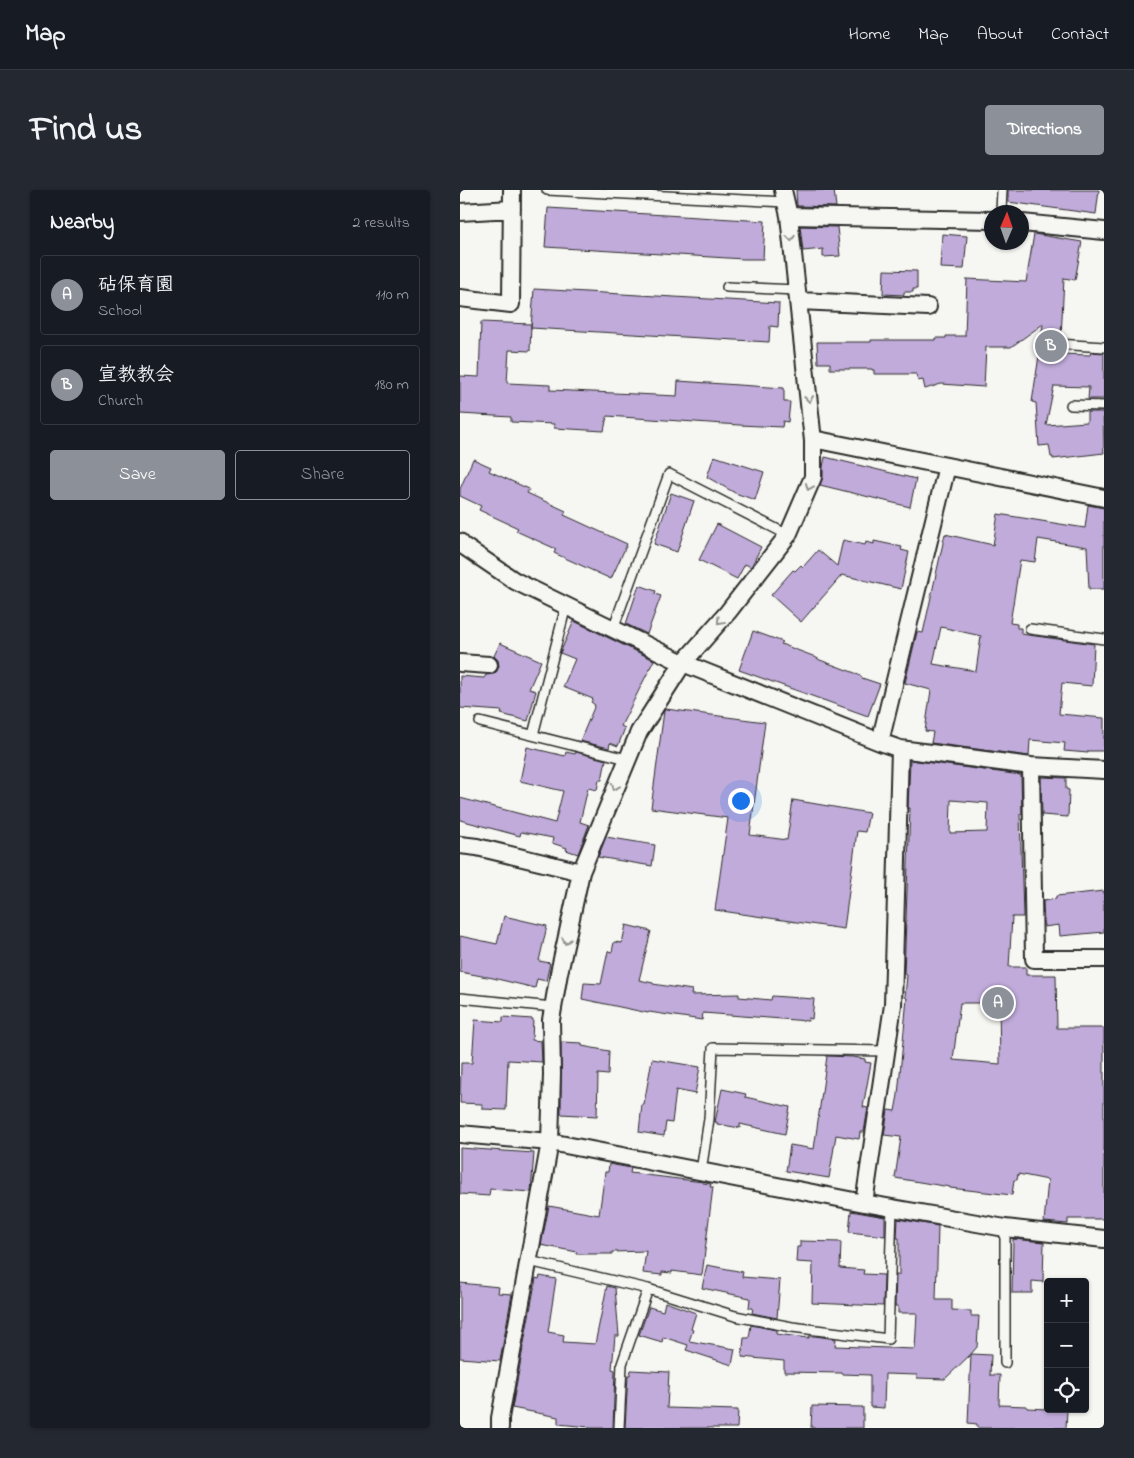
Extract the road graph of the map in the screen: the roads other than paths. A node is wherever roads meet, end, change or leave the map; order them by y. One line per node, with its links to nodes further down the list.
1 (512, 190): 6 (street)
2 (547, 190): 4 (lane)
3 (1002, 190): 5 (lane)
4 (786, 203): 8 (street); 12 (street, one-way to 12)
5 (1001, 205)
6 (512, 208): 7 (street); 13 (street)
7 (460, 212)
8 (984, 219)
9 (1029, 224): 10 (street)
10 (1104, 231)
11 (728, 287): 12 (lane)
12 (798, 296): 14 (street); 19 (street, one-way to 19)
13 (460, 298)
14 (928, 307)
15 (1042, 343): 16 (lane)
16 (1104, 347)
17 (1071, 405): 18 (lane)
18 (1104, 406)
19 (813, 440): 20 (street); 22 (street, one-way to 22)
20 (946, 466): 21 (street); 33 (street)
21 (1104, 498)
22 (788, 535): 25 (lane); 29 (street, one-way to 29)
23 (460, 542): 24 (street)
24 (566, 606): 25 (street); 32 (lane)
25 (613, 629): 29 (street)
26 (1030, 629): 27 (lane)
27 (1104, 639)
28 (460, 663): 30 (street)
29 (683, 663): 33 (street); 35 (street)
30 (489, 664)
31 (480, 722): 32 (lane)
32 (533, 735): 35 (lane)
33 (880, 742): 34 (street)
34 (900, 749): 36 (street); 43 (street)
35 (627, 759): 39 (street, one-way to 39)
36 (1031, 766): 37 (street); 40 (street)
37 (1104, 770)
38 (460, 845): 39 (street)
39 (581, 872): 42 (street, one-way to 42)
40 (1104, 959)
41 (460, 998): 42 (lane)
42 (553, 1007): 45 (street)
43 (886, 1052): 46 (lane); 47 (street)
44 (460, 1134): 45 (street)
45 (550, 1142): 46 (street); 51 (street)
46 (701, 1172): 47 (street)
47 (864, 1203): 48 (street)
48 (892, 1207): 49 (street); 52 (lane)
49 (1006, 1228): 50 (street); 53 (lane)
50 (1104, 1239)
51 (529, 1261): 52 (lane); 54 (street)
52 (648, 1289): 55 (lane)
53 (1005, 1363)
54 (500, 1428)
55 (618, 1428)

